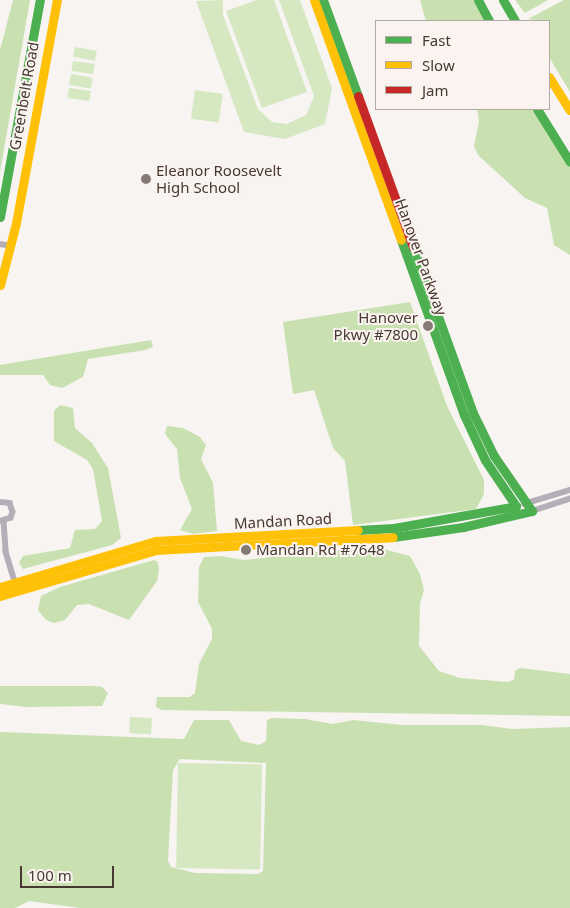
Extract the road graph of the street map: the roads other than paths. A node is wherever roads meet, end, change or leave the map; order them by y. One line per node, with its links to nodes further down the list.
1 (40, 0): 13 (main road, Greenbelt Road)
2 (57, 0): 15 (main road, Greenbelt Road)
3 (314, 0): 21 (main road, Hanover Parkway)
4 (324, 0): 20 (main road, Hanover Parkway)
5 (478, 0): 7 (main road)
6 (503, 0): 8 (main road)
7 (488, 20)
8 (514, 20)
9 (550, 79): 11 (main road)
10 (538, 110): 12 (main road)
11 (570, 110)
12 (570, 162)
13 (0, 217)
14 (0, 244): 15 (street)
15 (11, 246): 16 (main road, Greenbelt Road)
16 (0, 285)
17 (570, 490): 20 (street, Mandan Road)
18 (570, 499): 20 (street, Mandan Road)
19 (0, 502): 22 (street)
20 (529, 507): 21 (main road, Mandan Road)
21 (519, 509): 23 (main road, Mandan Road)
22 (2, 521): 23 (street)
23 (16, 586): 24 (main road, Mandan Road); 25 (main road, Mandan Road)
24 (0, 587)
25 (0, 596)

